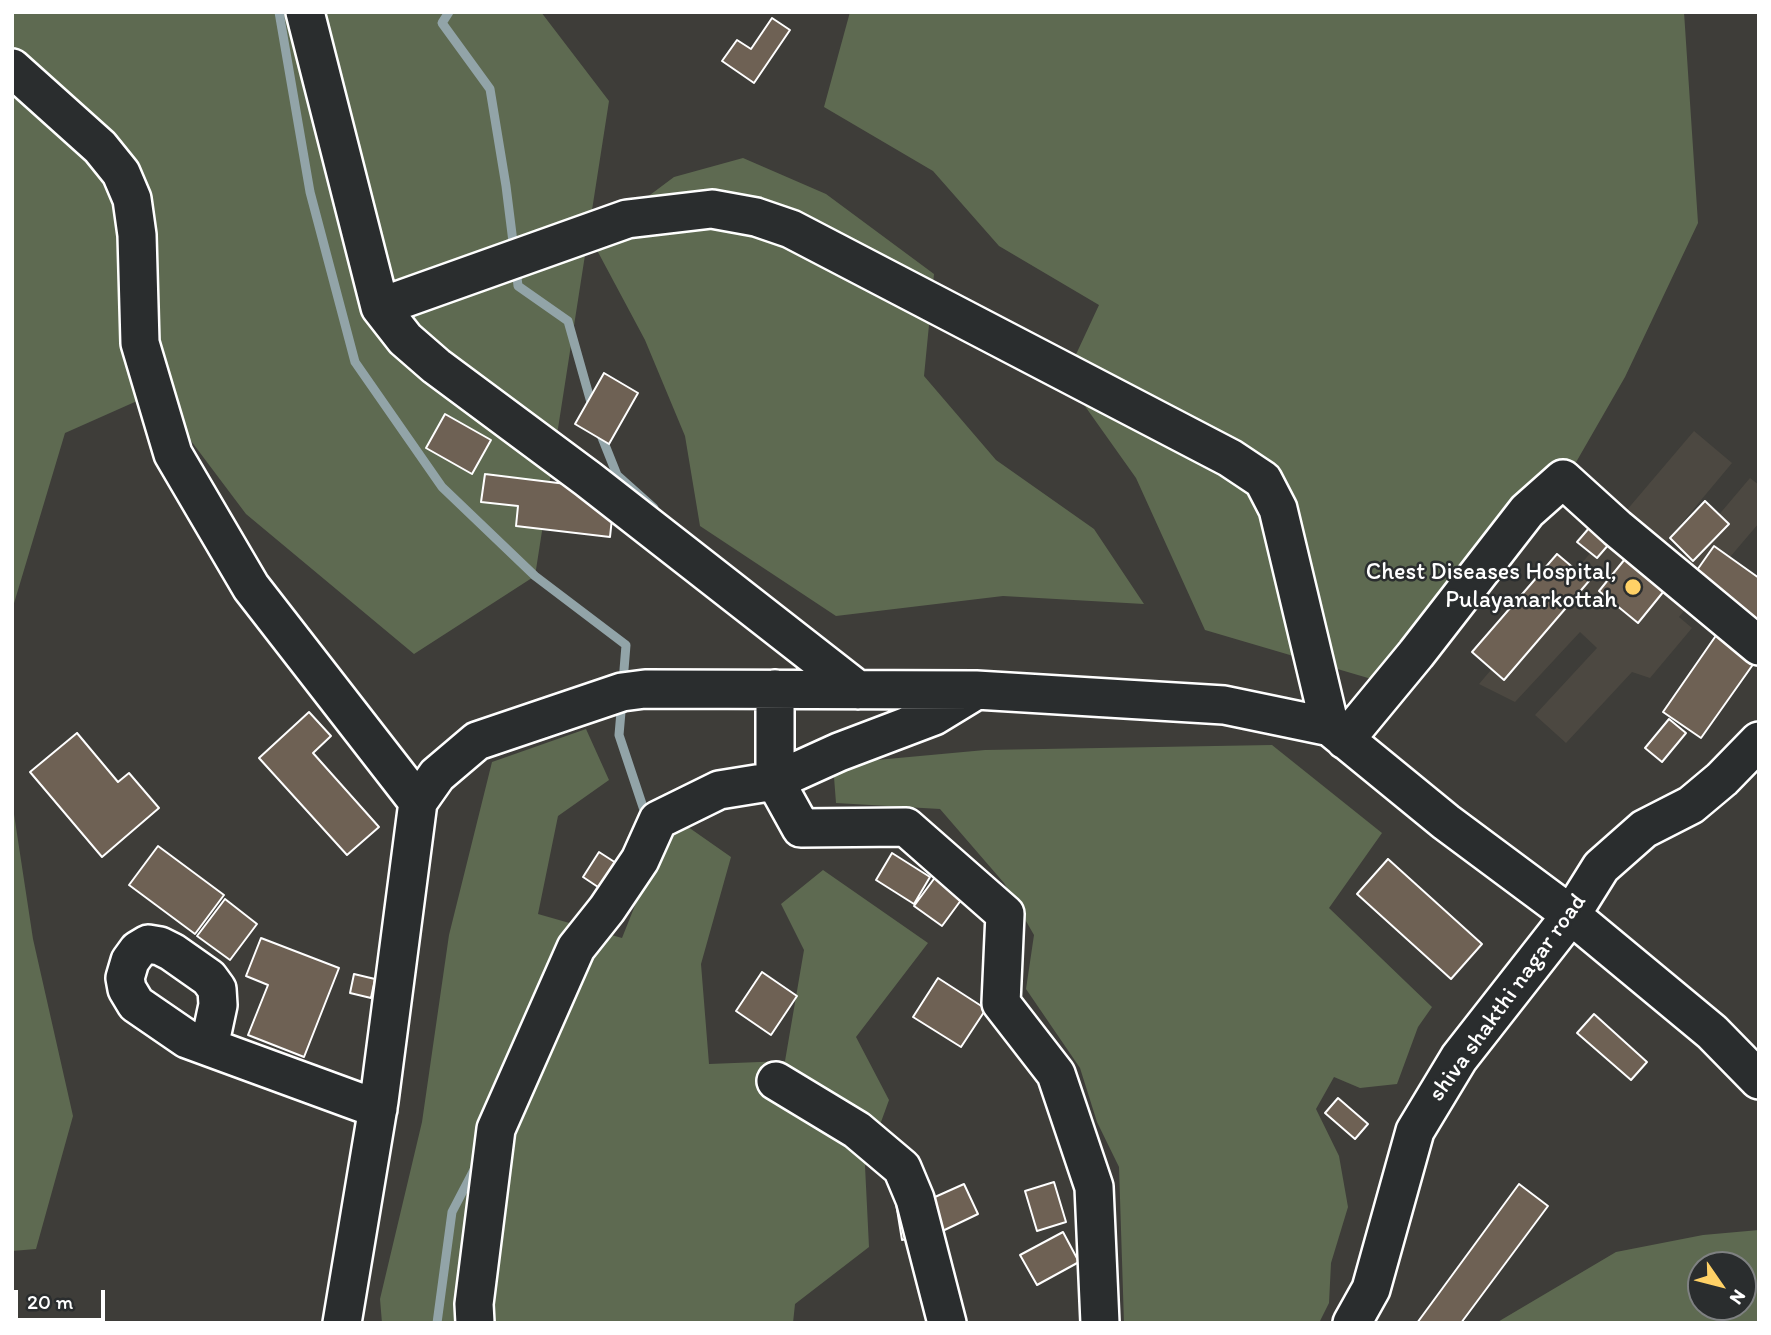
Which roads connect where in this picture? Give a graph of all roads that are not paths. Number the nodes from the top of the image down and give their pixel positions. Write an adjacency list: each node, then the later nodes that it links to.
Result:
1 (305, 12): 3 (street)
2 (12, 68): 11 (street)
3 (380, 307): 6 (street); 8 (street)
4 (1759, 646): 8 (street)
5 (775, 689): 6 (street); 10 (street); 11 (street)
6 (858, 690): 7 (street)
7 (976, 690): 8 (street); 10 (street)
8 (1338, 734): 12 (street)
9 (1759, 741): 12 (street, shiva shakthi nagar road)
10 (775, 780): 18 (street); 20 (street)
11 (418, 802): 16 (street)
12 (1572, 915): 14 (street); 21 (street, shiva shakthi nagar road)
13 (209, 1047): 16 (street)
14 (1759, 1080)
15 (776, 1081): 19 (street)
16 (378, 1109): 17 (street)
17 (342, 1323)
18 (475, 1323)
19 (947, 1323)
20 (1100, 1323)
21 (1352, 1323)

